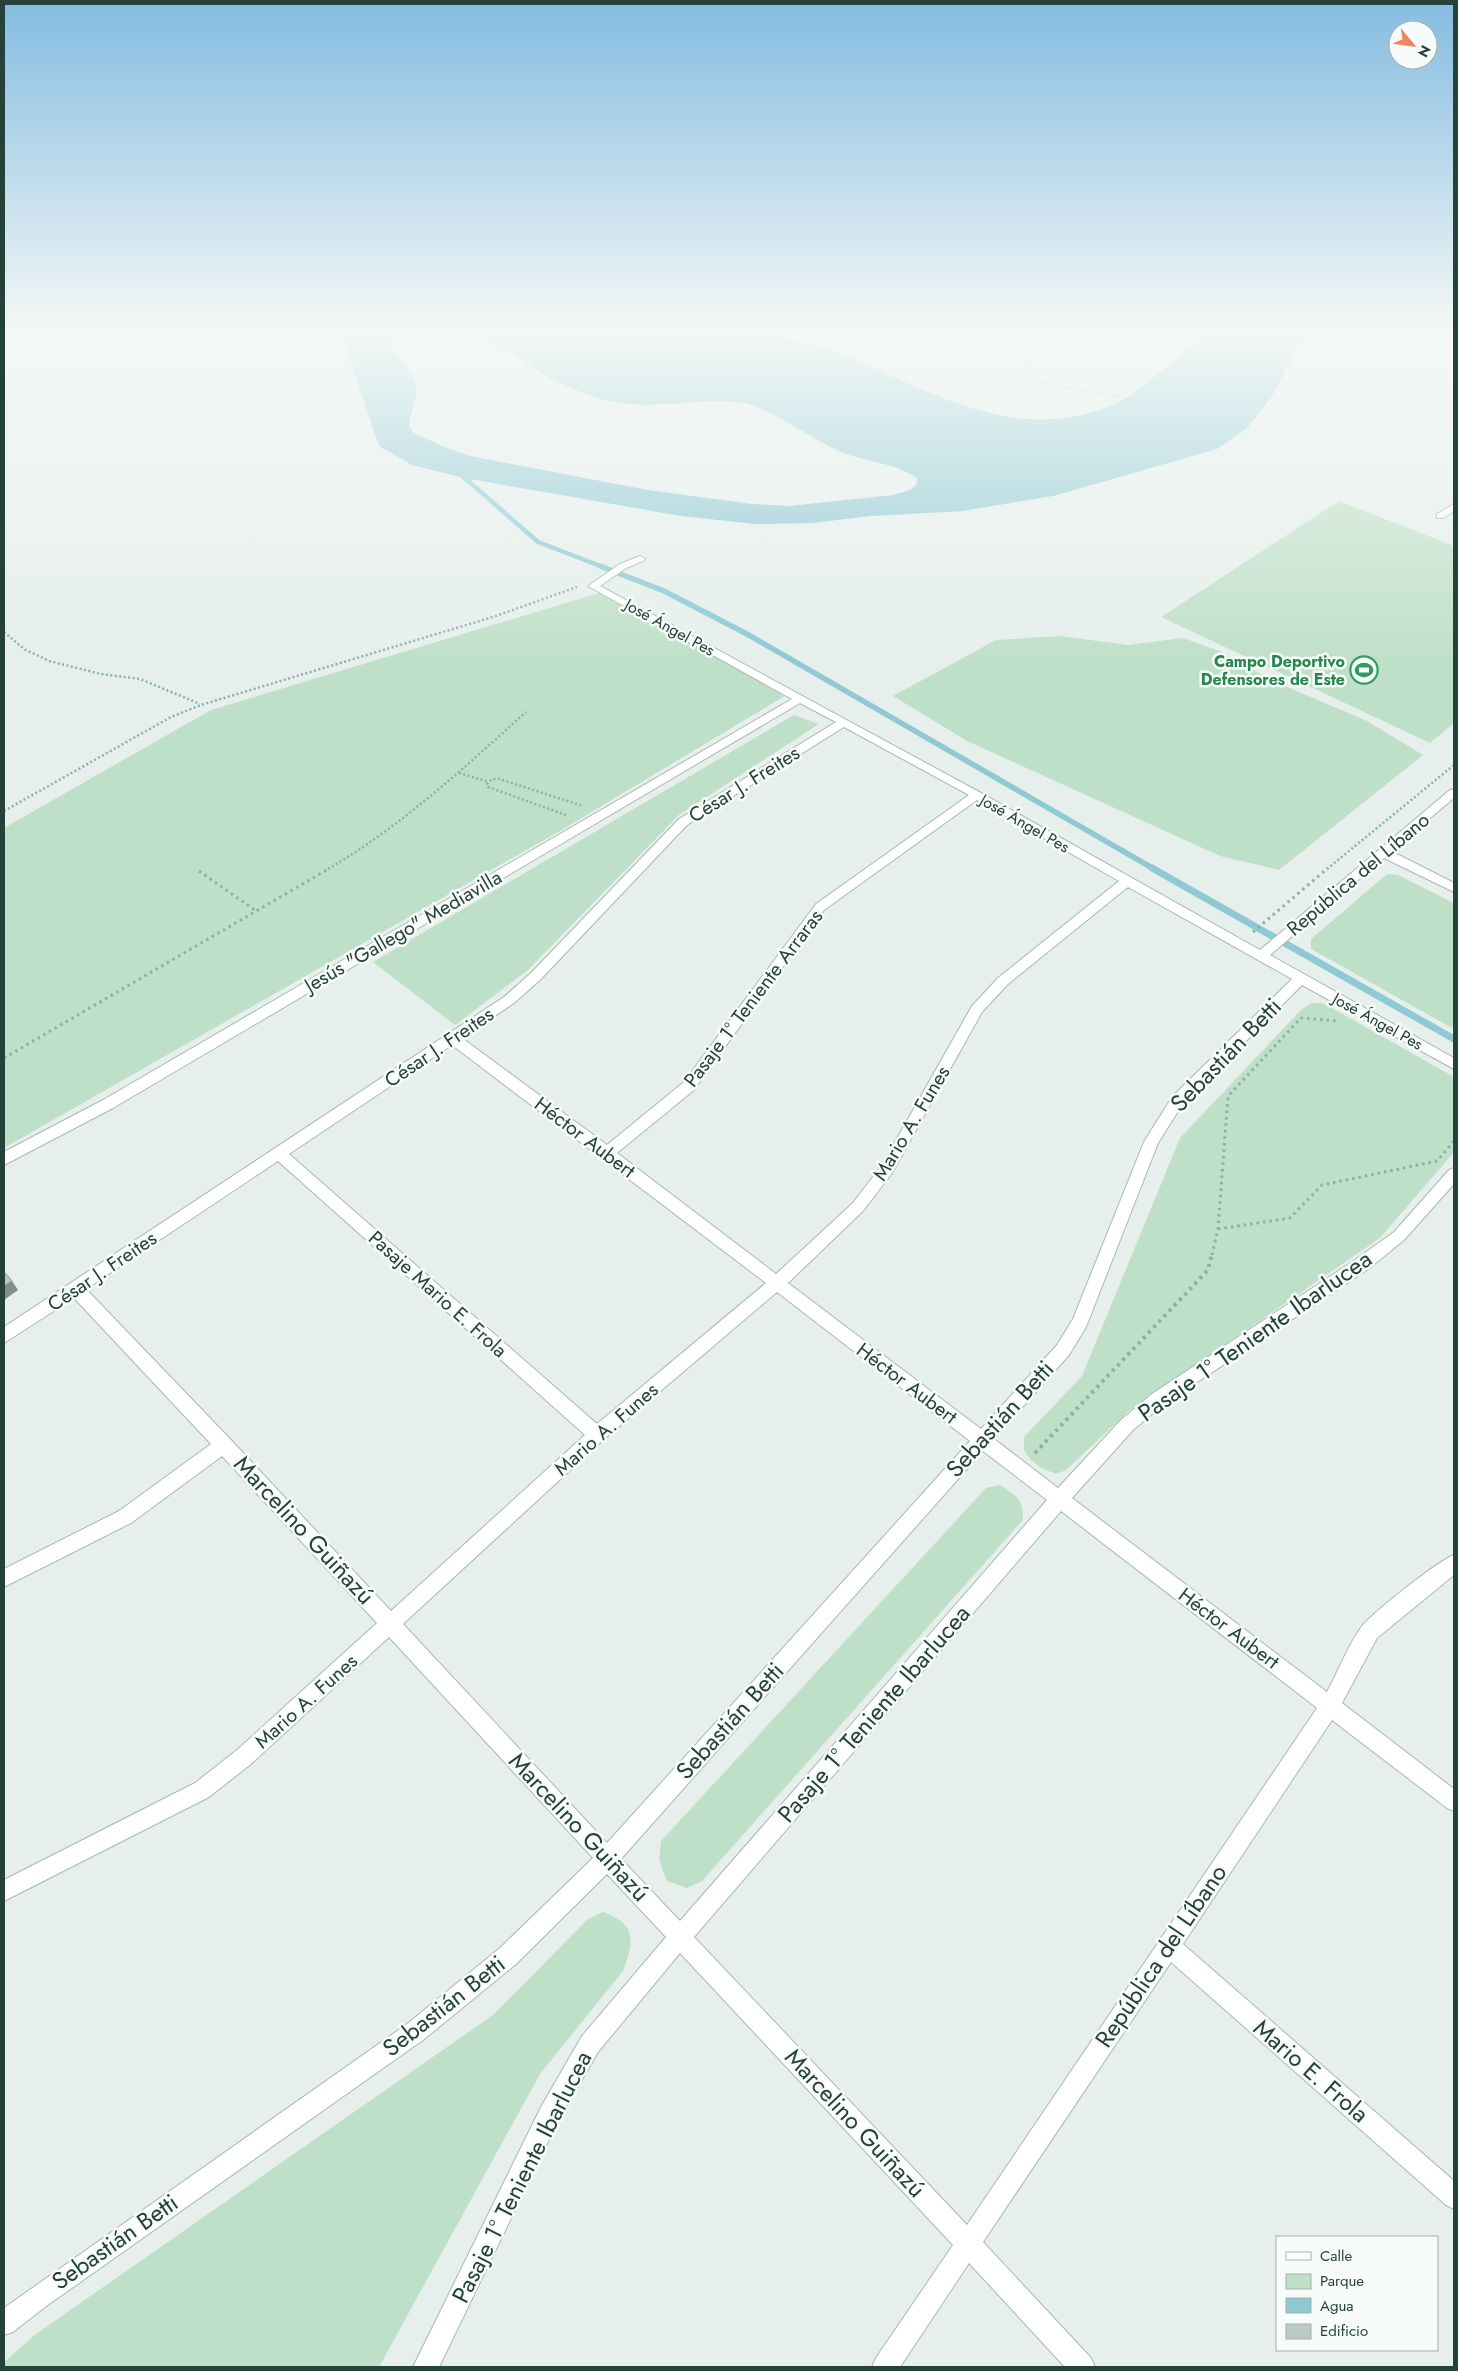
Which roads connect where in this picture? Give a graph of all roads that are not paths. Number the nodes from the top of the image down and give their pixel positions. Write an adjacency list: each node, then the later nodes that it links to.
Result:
1 (1454, 507): 2 (street)
2 (1454, 521)
3 (640, 559): 4 (street, José Ángel Pes)
4 (800, 699): 5 (street, José Ángel Pes); 17 (street, Jesús "Gallego" Mediavilla)
5 (844, 722): 7 (street, José Ángel Pes); 13 (street, César J. Freites)
6 (1454, 792): 8 (street, República del Líbano)
7 (977, 795): 9 (street, José Ángel Pes); 16 (street, Pasaje 1º Teniente Arraras)
8 (1383, 852): 10 (street); 11 (street, República del Líbano)
9 (1127, 882): 11 (street, José Ángel Pes); 19 (street, Mario A. Funes)
10 (1454, 888)
11 (1261, 956): 12 (street, José Ángel Pes)
12 (1301, 978): 14 (street, José Ángel Pes); 23 (street, Sebastián Betti)
13 (453, 1039): 15 (street, César J. Freites); 16 (street, Héctor Aubert)
14 (1454, 1064)
15 (278, 1152): 20 (street, César J. Freites); 22 (street, Pasaje Mario E. Frola)
16 (607, 1153): 19 (street, Héctor Aubert)
17 (4, 1159)
18 (1454, 1174): 25 (street, Pasaje 1º Teniente Ibarlucea)
19 (777, 1283): 22 (street, Mario A. Funes); 23 (street, Héctor Aubert)
20 (75, 1288): 21 (street, César J. Freites); 24 (street, Marcelino Guiñazú)
21 (4, 1336)
22 (597, 1435): 28 (street, Mario A. Funes)
23 (981, 1440): 25 (street, Héctor Aubert); 31 (street, Sebastián Betti)
24 (224, 1444): 27 (street); 28 (street, Marcelino Guiñazú)
25 (1059, 1500): 29 (street, Héctor Aubert); 33 (street, Pasaje 1º Teniente Ibarlucea)
26 (1454, 1564): 29 (street, República del Líbano)
27 (4, 1578)
28 (392, 1623): 31 (street, Marcelino Guiñazú); 32 (street, Mario A. Funes)
29 (1331, 1705): 30 (street, Héctor Aubert); 34 (street, República del Líbano)
30 (1454, 1801)
31 (608, 1858): 33 (street, Marcelino Guiñazú); 37 (street, Sebastián Betti)
32 (4, 1891)
33 (680, 1937): 36 (street, Marcelino Guiñazú); 38 (street, Pasaje 1º Teniente Ibarlucea)
34 (1168, 1945): 35 (street, Mario E. Frola); 36 (street, República del Líbano)
35 (1454, 2197)
36 (968, 2242): 39 (street, República del Líbano); 40 (street, Marcelino Guiñazú)
37 (4, 2324)
38 (426, 2367)
39 (885, 2367)
40 (1082, 2367)

